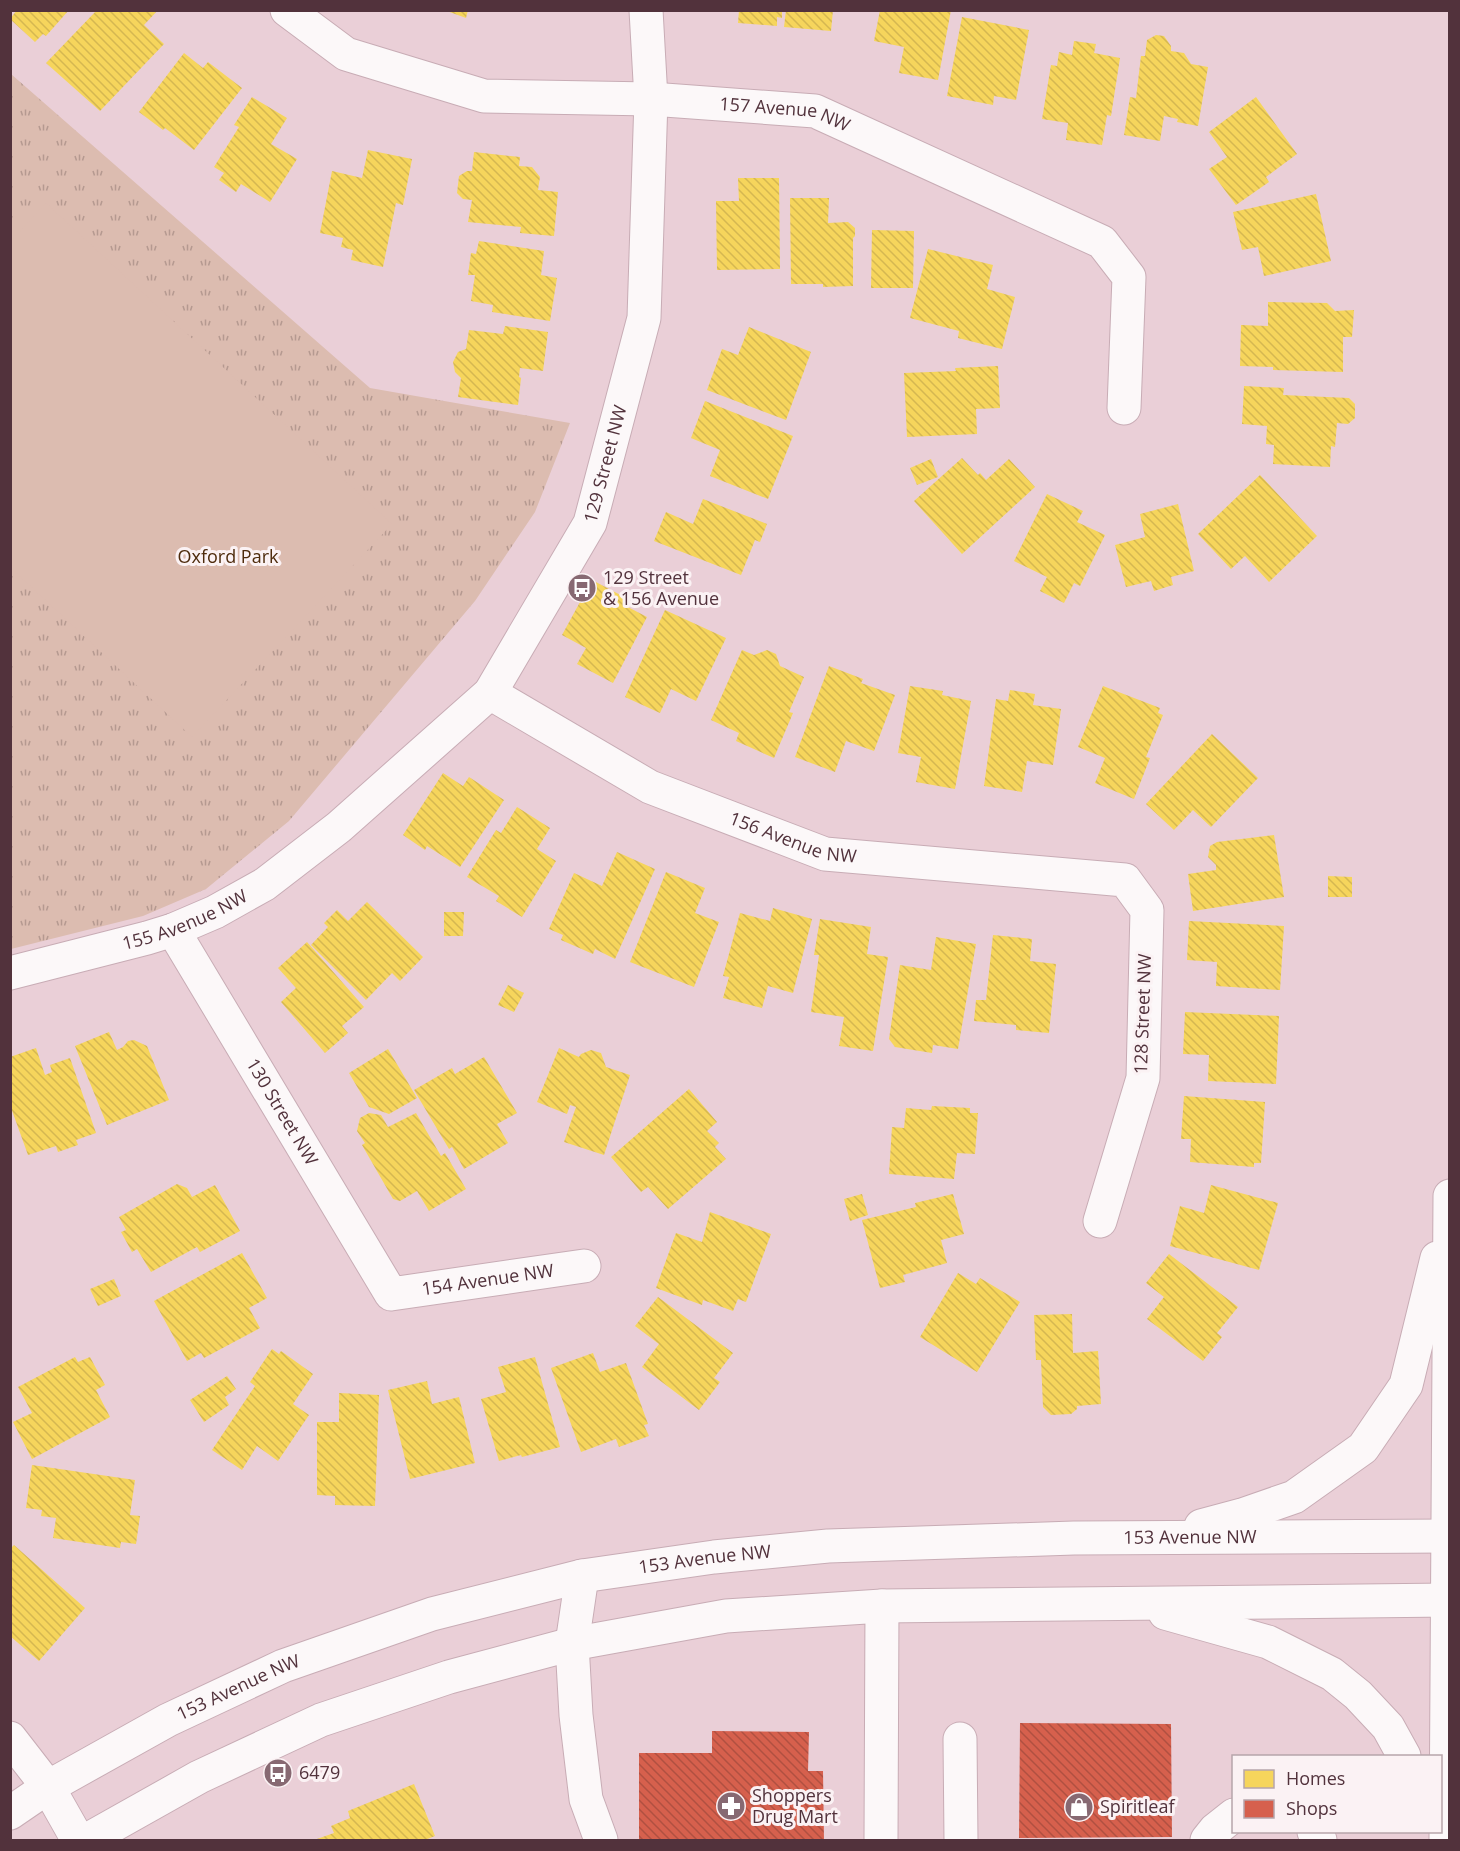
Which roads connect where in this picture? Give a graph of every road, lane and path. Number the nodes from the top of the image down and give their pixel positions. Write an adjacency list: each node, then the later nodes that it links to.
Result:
1 (287, 10): 3 (main road, 157 Avenue NW)
2 (646, 10): 3 (main road, 129 Street NW)
3 (651, 99): 4 (main road, 157 Avenue NW); 5 (main road, 129 Street NW)
4 (1124, 408)
5 (490, 693): 6 (main road, 129 Street NW); 7 (main road, 156 Avenue NW)
6 (339, 826): 8 (main road, 155 Avenue NW)
7 (1125, 880): 12 (main road, 128 Street NW)
8 (173, 930): 9 (main road, 155 Avenue NW); 14 (main road, 130 Street NW)
9 (10, 973)
10 (1449, 1196): 11 (main road)
11 (1449, 1204): 15 (main road); 16 (main road)
12 (1100, 1221)
13 (584, 1266): 14 (main road, 154 Avenue NW)
14 (391, 1294)
15 (1449, 1536): 16 (main road, 153 Avenue NW); 18 (main road)
16 (1149, 1538): 17 (main road, 153 Avenue NW)
17 (582, 1576): 21 (main road); 25 (main road, 153 Avenue NW)
18 (1448, 1600): 19 (main road); 34 (main road)
19 (1129, 1603): 20 (main road); 24 (main road)
20 (882, 1606): 21 (main road); 31 (main road)
21 (572, 1644): 29 (main road); 30 (main road)
22 (10, 1738): 25 (main road)
23 (960, 1739): 32 (main road)
24 (1403, 1755)
25 (48, 1787): 26 (main road, 153 Avenue NW); 28 (main road)
26 (10, 1813)
27 (1232, 1816): 33 (main road)
28 (78, 1840)
29 (87, 1840)
30 (601, 1840)
31 (881, 1840)
32 (961, 1840)
33 (1207, 1840)
34 (1446, 1840)

